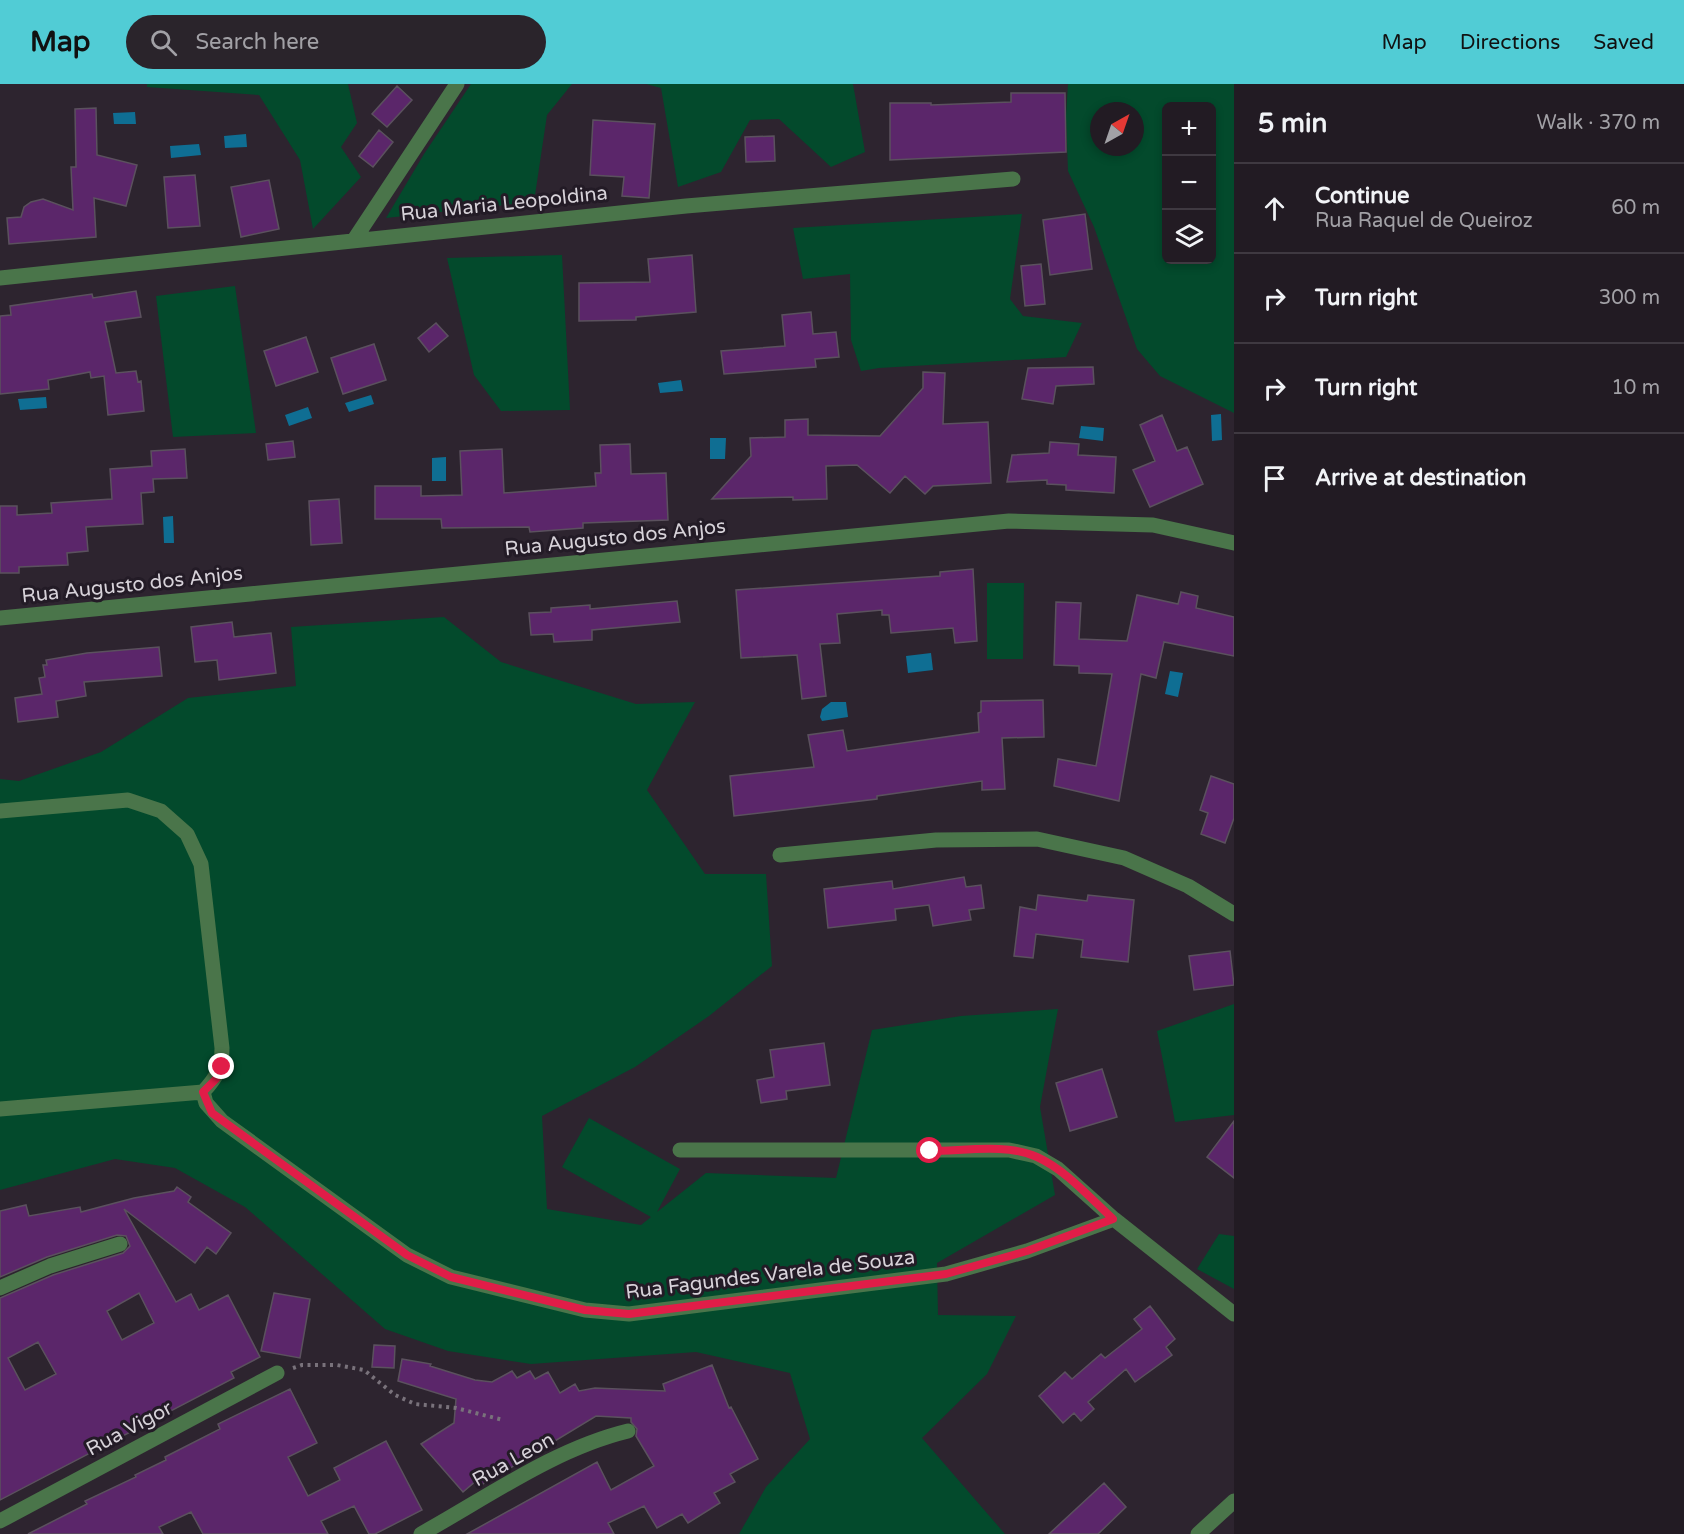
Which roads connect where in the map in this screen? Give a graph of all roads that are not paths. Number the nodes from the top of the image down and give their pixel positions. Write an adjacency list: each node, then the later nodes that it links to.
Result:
1 (457, 84): 3 (street)
2 (1013, 179): 3 (street, Rua Maria Leopoldina)
3 (354, 240): 4 (street, Rua Maria Leopoldina)
4 (0, 278)
5 (1234, 543): 6 (street, Rua Augusto dos Anjos)
6 (0, 618)
7 (0, 811): 10 (street)
8 (780, 855): 9 (street)
9 (1234, 914)
10 (203, 1092): 11 (street); 13 (street, Rua Fagundes Varela de Souza)
11 (0, 1109)
12 (680, 1150): 13 (street)
13 (1113, 1219): 16 (street)
14 (120, 1244): 15 (street)
15 (0, 1288)
16 (1234, 1314)
17 (277, 1373): 20 (street, Rua Vigor)
18 (628, 1431): 21 (street, Rua Leon)
19 (1234, 1500): 22 (street)
20 (0, 1521)
21 (422, 1534)
22 (1198, 1534)

